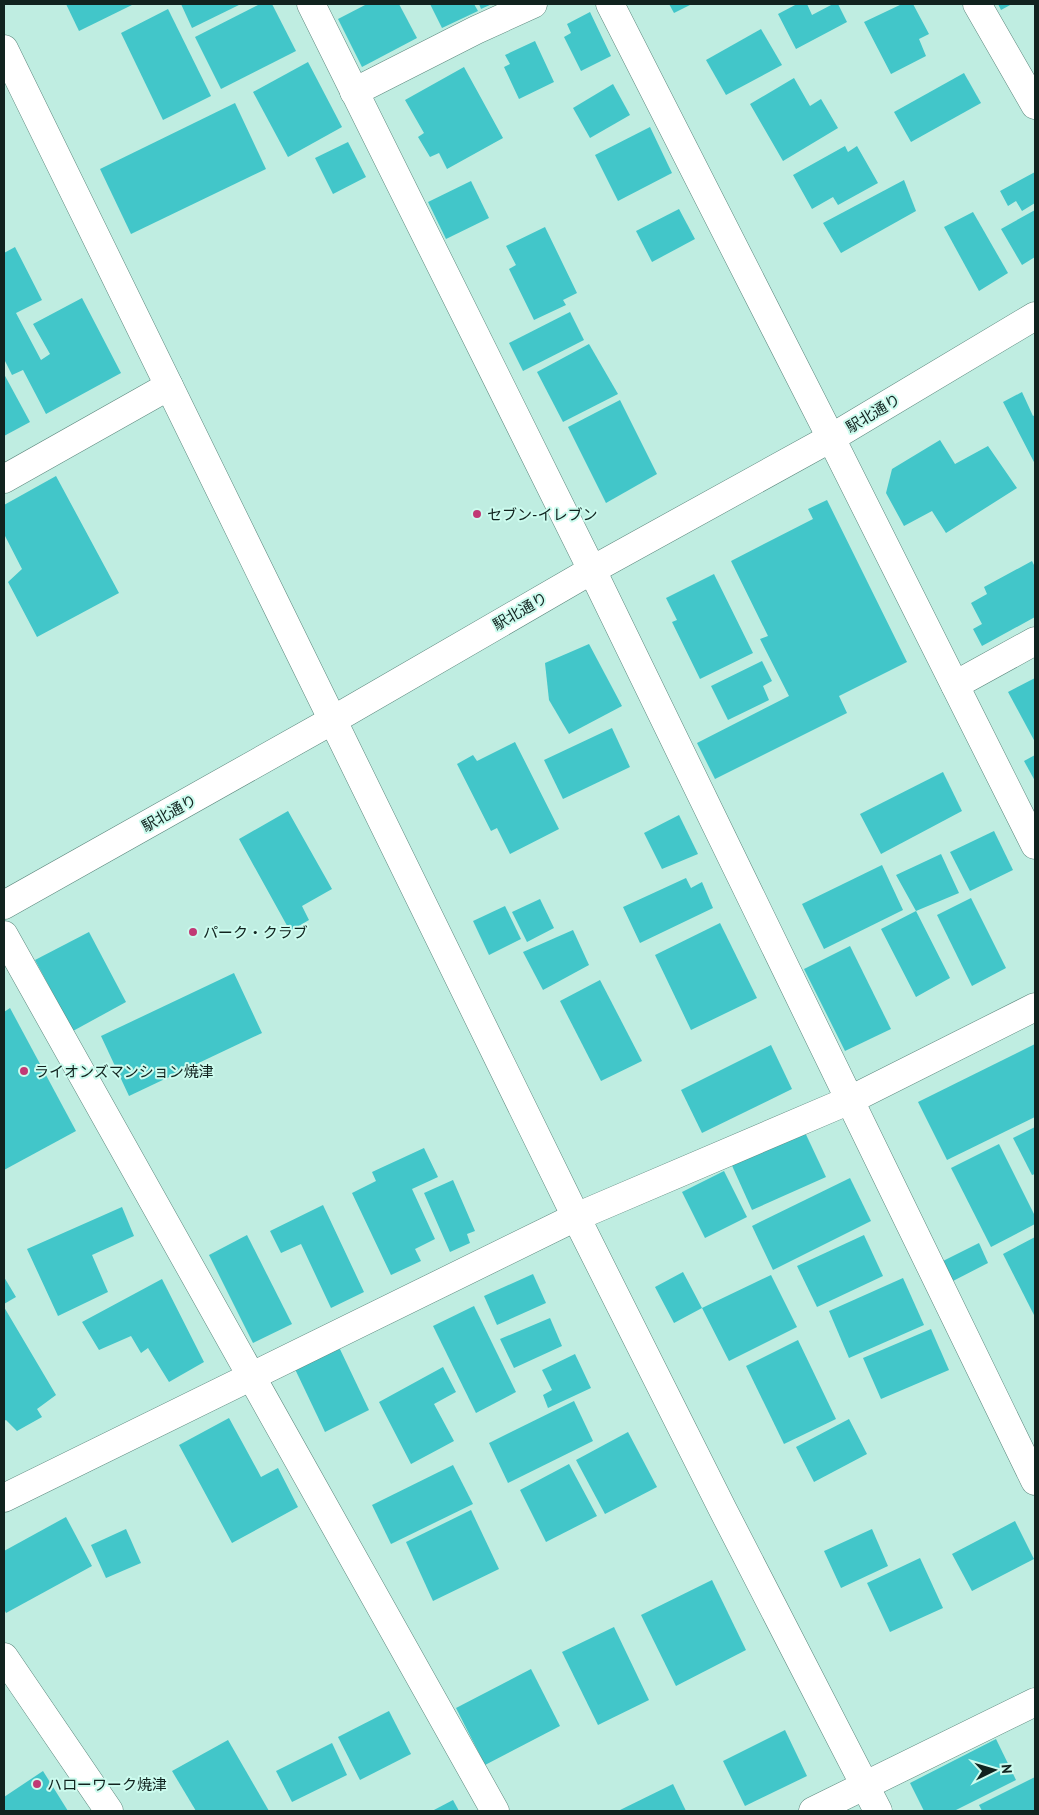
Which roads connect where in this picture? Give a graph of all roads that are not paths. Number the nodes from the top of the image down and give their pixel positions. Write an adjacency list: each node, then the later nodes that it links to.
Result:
1 (311, 4): 6 (street)
2 (533, 4): 6 (street)
3 (610, 4): 10 (street)
4 (977, 4): 7 (street)
5 (4, 50): 9 (street)
6 (354, 92): 12 (street)
7 (1035, 105)
8 (1035, 316): 10 (street, 駅北通り)
9 (169, 386): 11 (street); 15 (street)
10 (832, 438): 12 (street, 駅北通り); 14 (street)
11 (4, 479)
12 (592, 570): 15 (street, 駅北通り); 20 (street)
13 (1035, 641): 14 (street)
14 (955, 685): 16 (street)
15 (333, 720): 17 (street, 駅北通り); 21 (street)
16 (1035, 845)
17 (4, 905)
18 (4, 935): 22 (street)
19 (1035, 1008): 20 (street)
20 (850, 1100): 21 (street); 23 (street)
21 (576, 1217): 22 (street); 27 (street)
22 (251, 1376): 24 (street); 29 (street)
23 (1035, 1481)
24 (4, 1498)
25 (4, 1657): 28 (street)
26 (1035, 1702): 27 (street)
27 (865, 1786): 30 (street); 31 (street)
28 (109, 1811)
29 (494, 1811)
30 (813, 1811)
31 (878, 1811)

